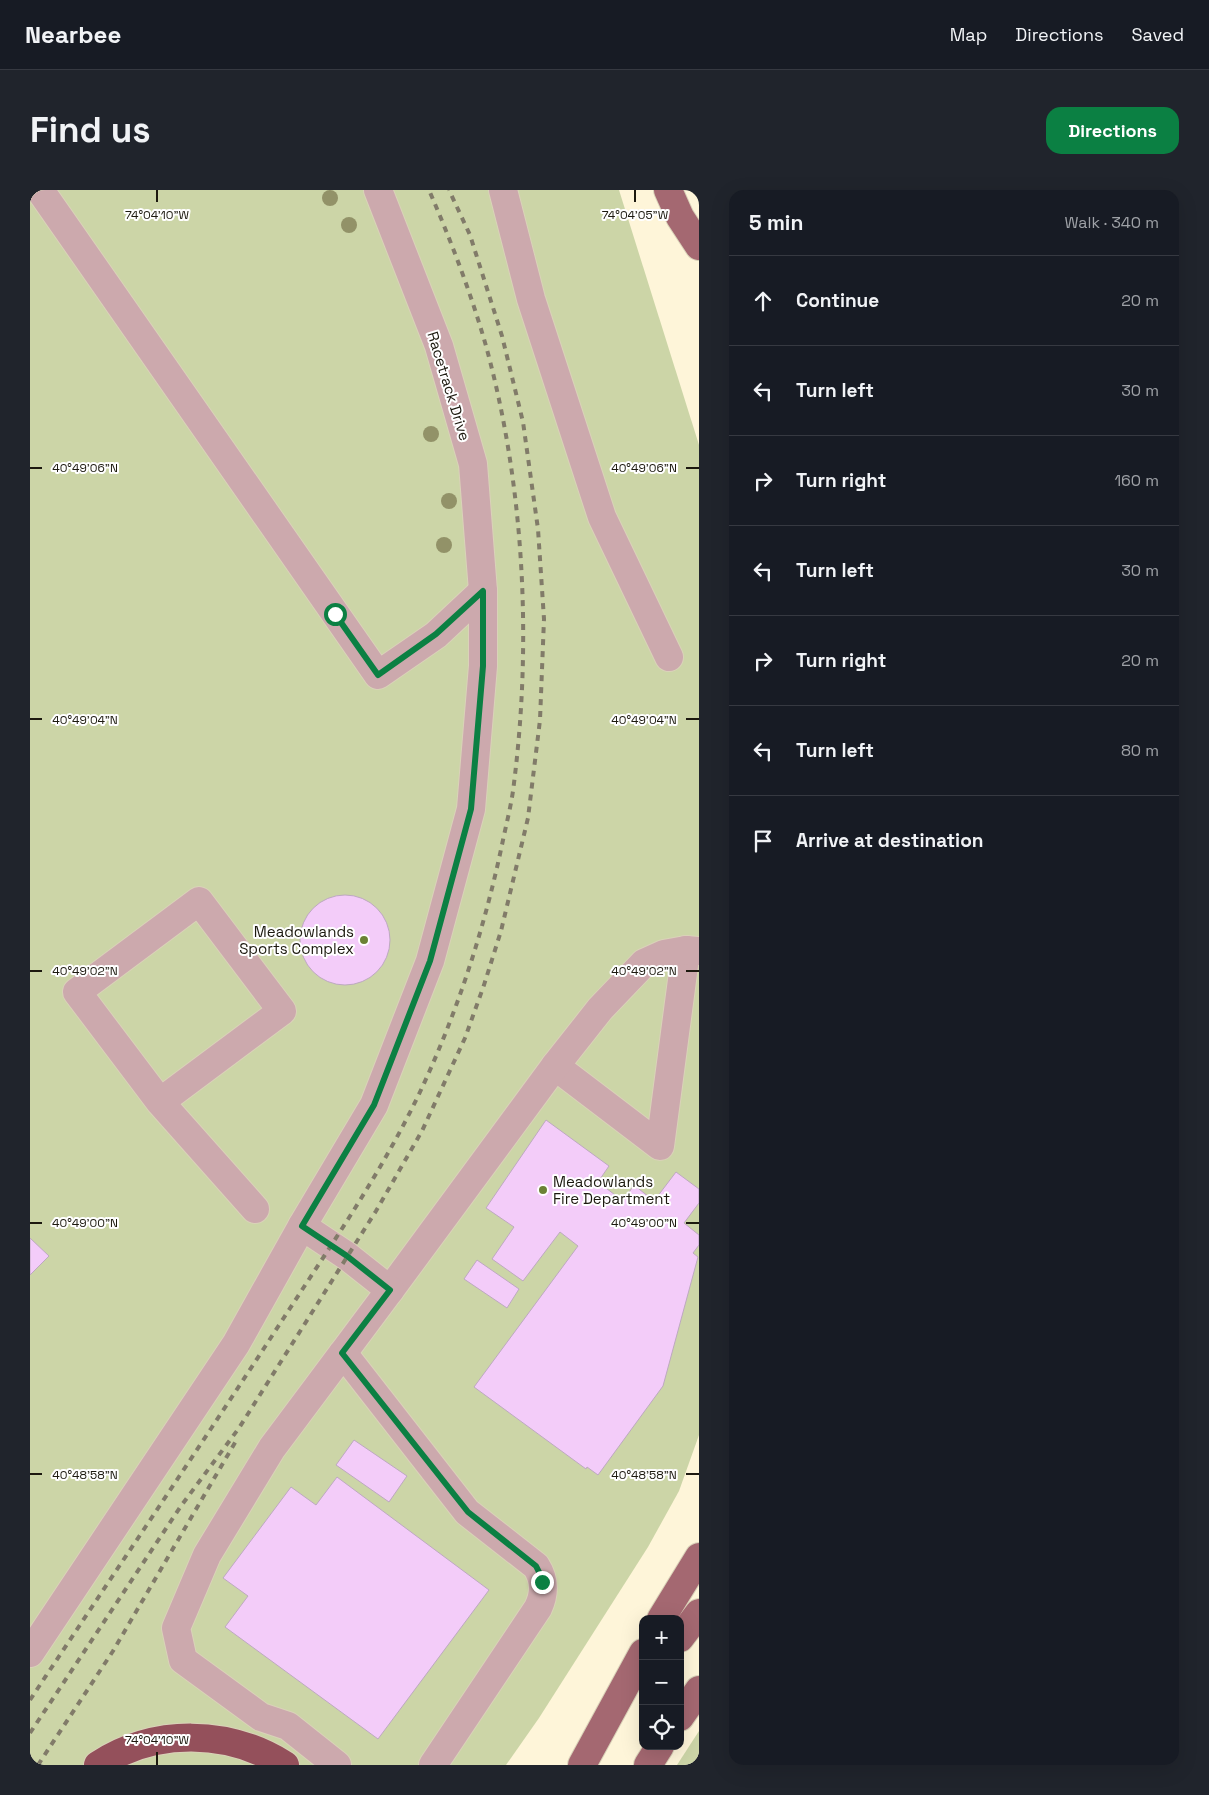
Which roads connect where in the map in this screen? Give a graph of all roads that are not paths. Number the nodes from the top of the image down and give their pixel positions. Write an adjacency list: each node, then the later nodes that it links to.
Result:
1 (40, 190): 8 (street)
2 (378, 190): 8 (street, Racetrack Drive)
3 (502, 190): 9 (street)
4 (668, 190): 5 (main road)
5 (680, 217): 6 (main road); 7 (main road)
6 (699, 246)
7 (699, 263)
8 (483, 591): 14 (street, Racetrack Drive)
9 (669, 657)
10 (692, 950): 11 (street); 11 (street)
11 (555, 1066): 15 (street)
12 (160, 1102): 12 (street); 13 (street)
13 (255, 1209)
14 (302, 1226): 15 (street); 21 (street, Racetrack Drive)
15 (390, 1290): 16 (street)
16 (342, 1353): 29 (street); 30 (street)
17 (699, 1558): 19 (main road)
18 (699, 1613): 20 (main road)
19 (663, 1615)
20 (684, 1633)
21 (30, 1653)
22 (639, 1660): 31 (main road)
23 (699, 1690): 25 (main road)
24 (639, 1692): 31 (main road)
25 (684, 1711)
26 (657, 1750): 32 (main road)
27 (98, 1765): 28 (highway)
28 (285, 1765)
29 (338, 1765)
30 (433, 1765)
31 (583, 1765)
32 (648, 1765)

